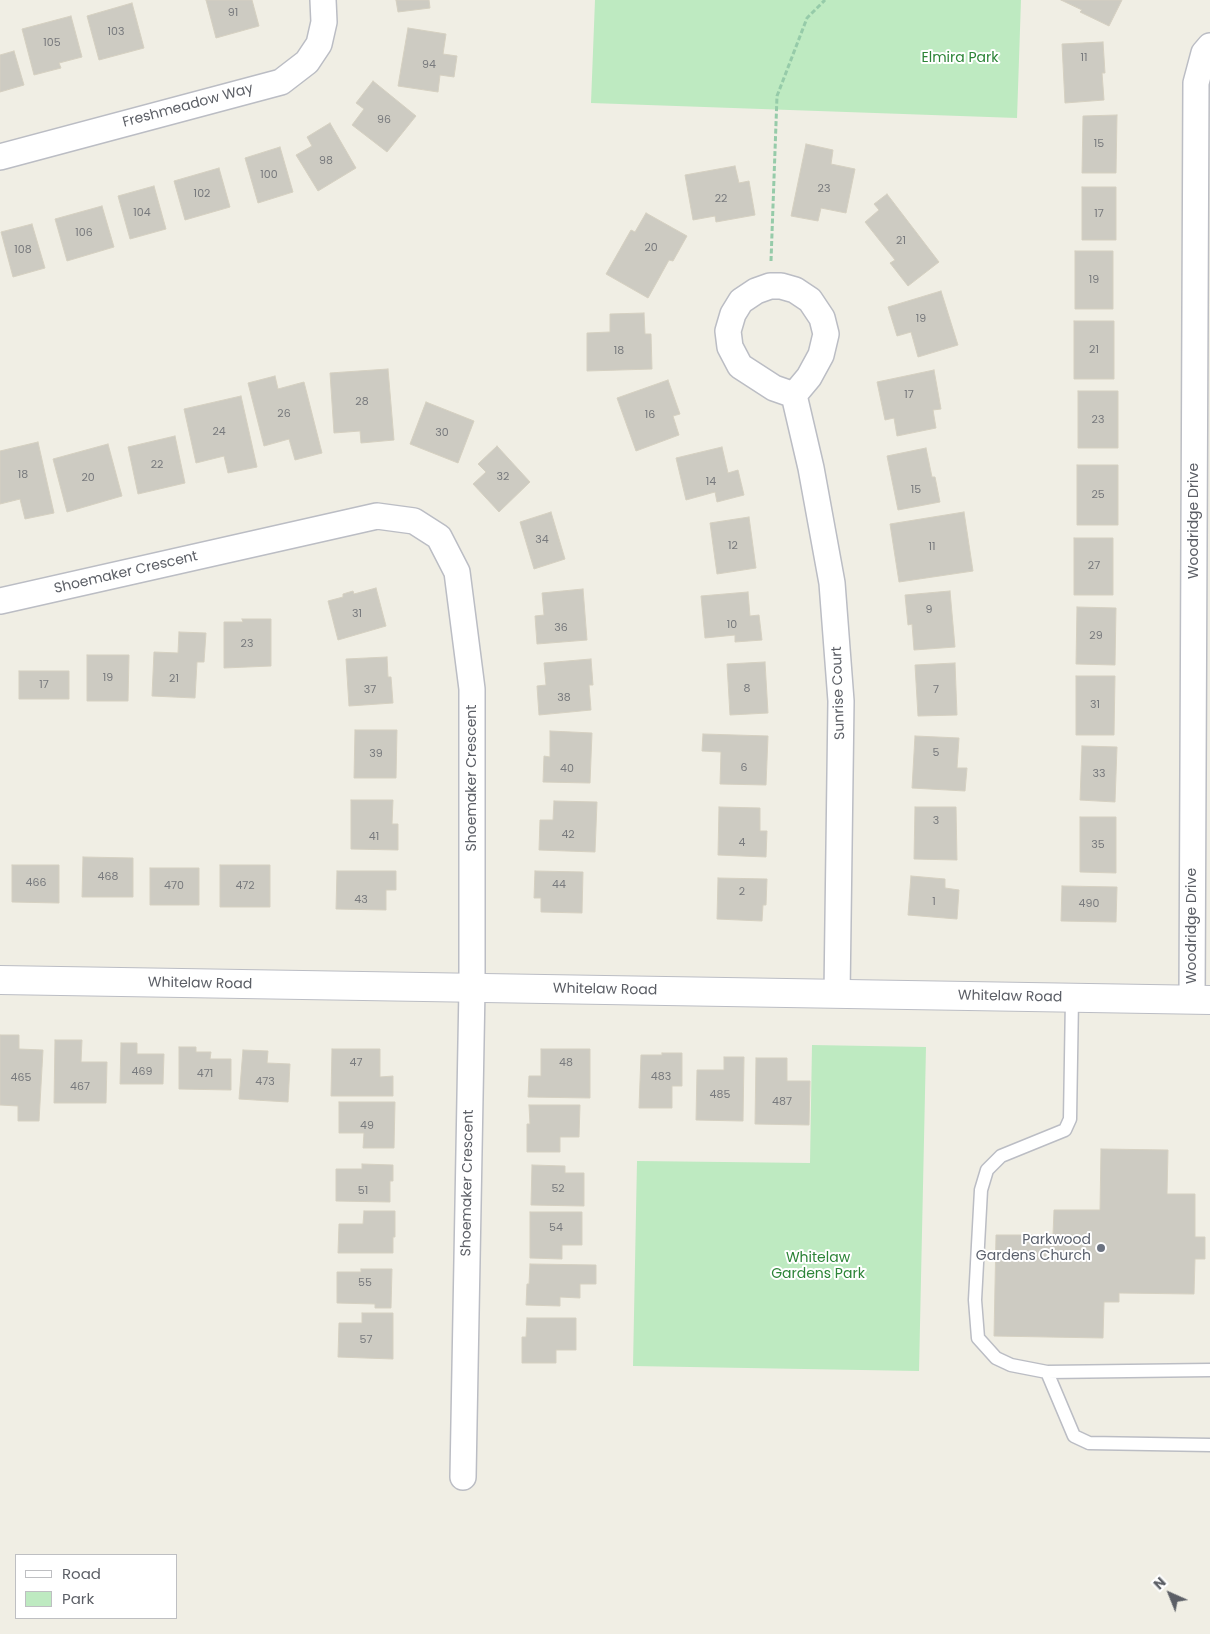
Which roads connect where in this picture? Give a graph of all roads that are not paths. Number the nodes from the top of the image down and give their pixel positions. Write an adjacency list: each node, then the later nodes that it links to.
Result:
1 (323, 0): 3 (street, Freshmeadow Way)
2 (1210, 46): 10 (street, Woodridge Drive)
3 (0, 157)
4 (794, 395): 4 (street); 8 (street, Sunrise Court)
5 (0, 601): 7 (street, Shoemaker Crescent)
6 (0, 980): 7 (street, Whitelaw Road)
7 (472, 988): 8 (street, Whitelaw Road); 14 (street, Shoemaker Crescent)
8 (837, 994): 9 (street, Whitelaw Road)
9 (1072, 998): 10 (street, Whitelaw Road); 12 (lane)
10 (1201, 1000)
11 (1210, 1370): 12 (lane)
12 (1047, 1372): 13 (lane)
13 (1210, 1444)
14 (463, 1477)

